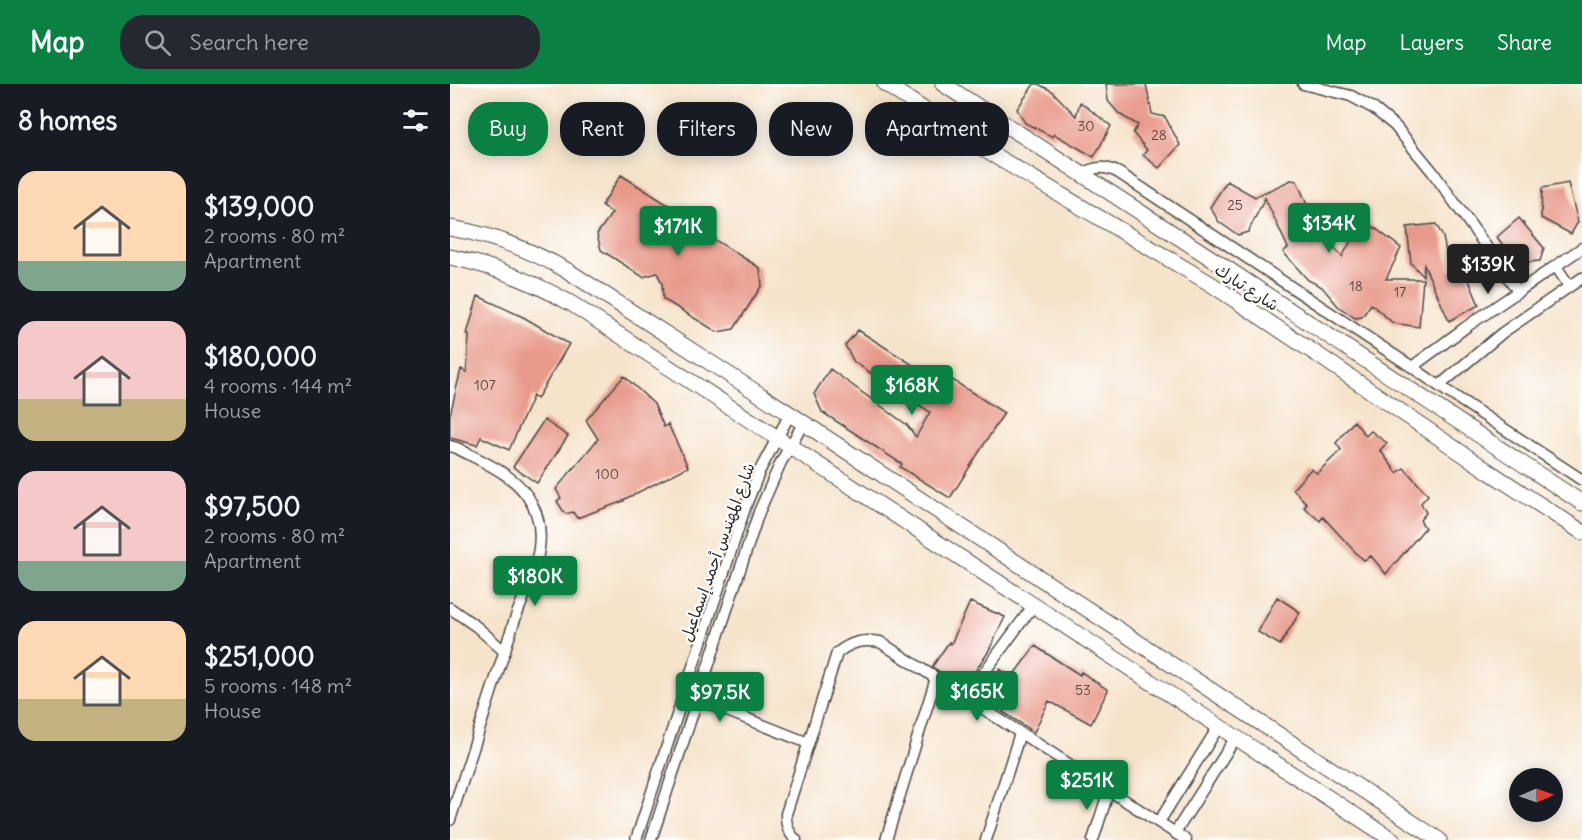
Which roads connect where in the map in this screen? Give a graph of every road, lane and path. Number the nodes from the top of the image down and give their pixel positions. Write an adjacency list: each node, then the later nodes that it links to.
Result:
1 (885, 84): 20 (street, شارع تبارك)
2 (943, 84): 4 (street, شارع تبارك)
3 (1303, 84): 11 (street)
4 (1082, 174): 12 (street); 19 (street, شارع تبارك)
5 (450, 228): 14 (street)
6 (1582, 248): 8 (street)
7 (450, 257): 16 (street)
8 (1556, 266): 10 (street); 11 (street)
9 (1582, 278): 10 (street)
10 (1569, 286): 13 (street)
11 (1518, 291): 12 (street)
12 (1412, 367): 13 (street)
13 (1439, 386): 18 (street)
14 (790, 414): 15 (street); 16 (street, شارع المهندس أحمد إسماعيل)
15 (803, 423): 16 (street, شارع المهندس أحمد إسماعيل); 23 (street)
16 (784, 442): 21 (street); 28 (street, شارع المهندس أحمد إسماعيل); 37 (street, شارع المهندس أحمد إسماعيل)
17 (450, 446): 25 (street)
18 (1581, 477)
19 (1582, 503)
20 (1582, 532)
21 (1033, 606): 24 (street); 27 (street)
22 (450, 608): 25 (street)
23 (1110, 624): 24 (street); 45 (street)
24 (1094, 646): 29 (street)
25 (505, 652): 34 (street)
26 (936, 678): 27 (street); 32 (street); 40 (street)
27 (966, 697): 30 (street)
28 (698, 699): 32 (street); 38 (street, شارع المهندس أحمد إسماعيل)
29 (1219, 726): 31 (street); 35 (street)
30 (1020, 733): 33 (street); 41 (street)
31 (1236, 737): 36 (street); 44 (street)
32 (808, 743): 39 (street)
33 (1109, 790): 35 (street); 42 (street)
34 (450, 820)
35 (1159, 822): 36 (street)
36 (1175, 833): 43 (street)
37 (636, 840)
38 (651, 840)
39 (796, 840)
40 (886, 840)
41 (986, 840)
42 (1093, 840)
43 (1186, 840)
44 (1393, 840)
45 (1439, 840)

